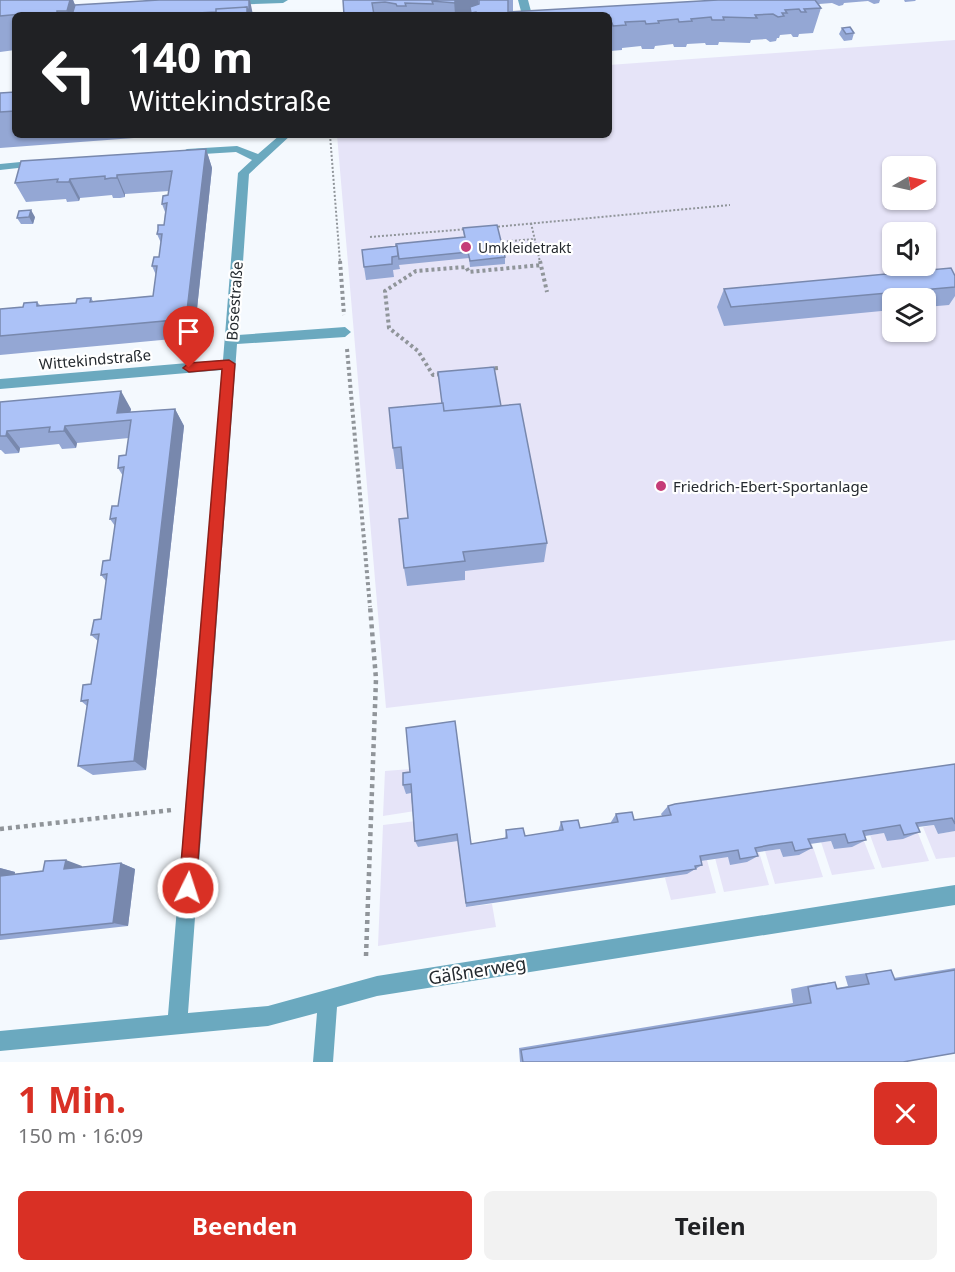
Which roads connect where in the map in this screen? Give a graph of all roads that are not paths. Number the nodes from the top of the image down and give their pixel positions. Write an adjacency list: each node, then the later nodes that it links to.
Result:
1 (234, 1): 2 (street); 3 (street)
2 (223, 3)
3 (283, 3)
4 (283, 138): 6 (street, Bosestraße)
5 (177, 153): 6 (street)
6 (260, 159): 10 (street, Bosestraße)
7 (51, 163): 8 (street)
8 (0, 166)
9 (345, 332): 10 (street)
10 (231, 340): 11 (street, Bosestraße)
11 (229, 364): 12 (street, Wittekindstraße); 15 (street, Bosestraße)
12 (0, 384)
13 (955, 895): 14 (street, Gäßnerweg)
14 (327, 998): 15 (street, Gäßnerweg); 17 (street)
15 (177, 1025): 16 (street, Gäßnerweg)
16 (0, 1041)
17 (323, 1062)

